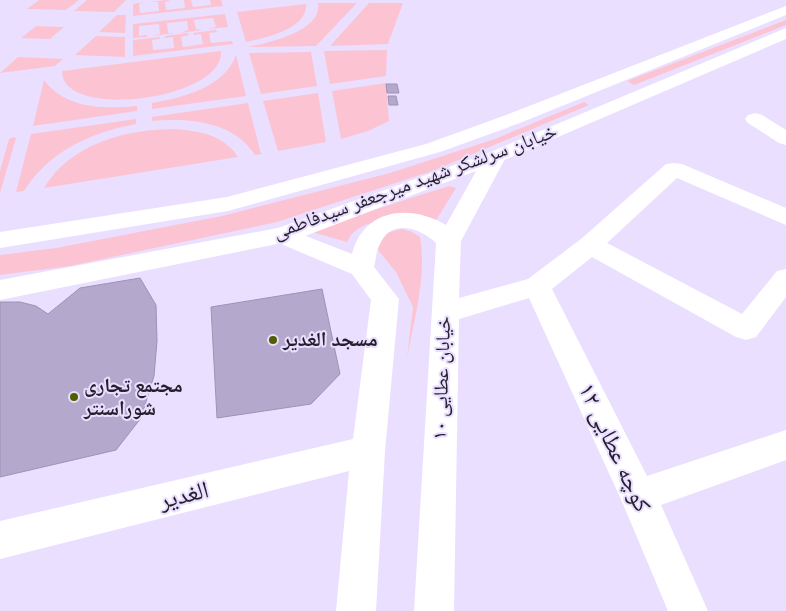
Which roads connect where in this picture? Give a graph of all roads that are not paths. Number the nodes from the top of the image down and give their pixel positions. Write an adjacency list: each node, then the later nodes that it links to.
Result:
1 (786, 10): 8 (street, خیابان سرلشکر شهید میرجعفر سیدفاطمی)
2 (786, 33): 5 (street, خیابان سرلشکر شهید میرجعفر سیدفاطمی)
3 (754, 119): 4 (street)
4 (786, 139)
5 (495, 157): 7 (street, خیابان سرلشکر شهید میرجعفر سیدفاطمی); 9 (street, خیابان عطایی ۱۰)
6 (786, 217): 10 (street)
7 (283, 235): 11 (street); 14 (street, خیابان سرلشکر شهید میرجعفر سیدفاطمی)
8 (0, 240)
9 (449, 241): 11 (street); 15 (street, خیابان عطایی ۱۰)
10 (590, 245): 12 (street); 13 (street)
11 (361, 268): 17 (street)
12 (786, 278)
13 (537, 286): 15 (street); 18 (street, کوچه عطایی ۱۲)
14 (0, 290)
15 (445, 313): 21 (street, خیابان عطایی ۱۰)
16 (786, 445): 18 (street)
17 (368, 451): 19 (street, الغدیر); 20 (street)
18 (638, 496): 22 (street, کوچه عطایی ۱۲)
19 (0, 540)
20 (356, 611)
21 (434, 611)
22 (688, 611)

